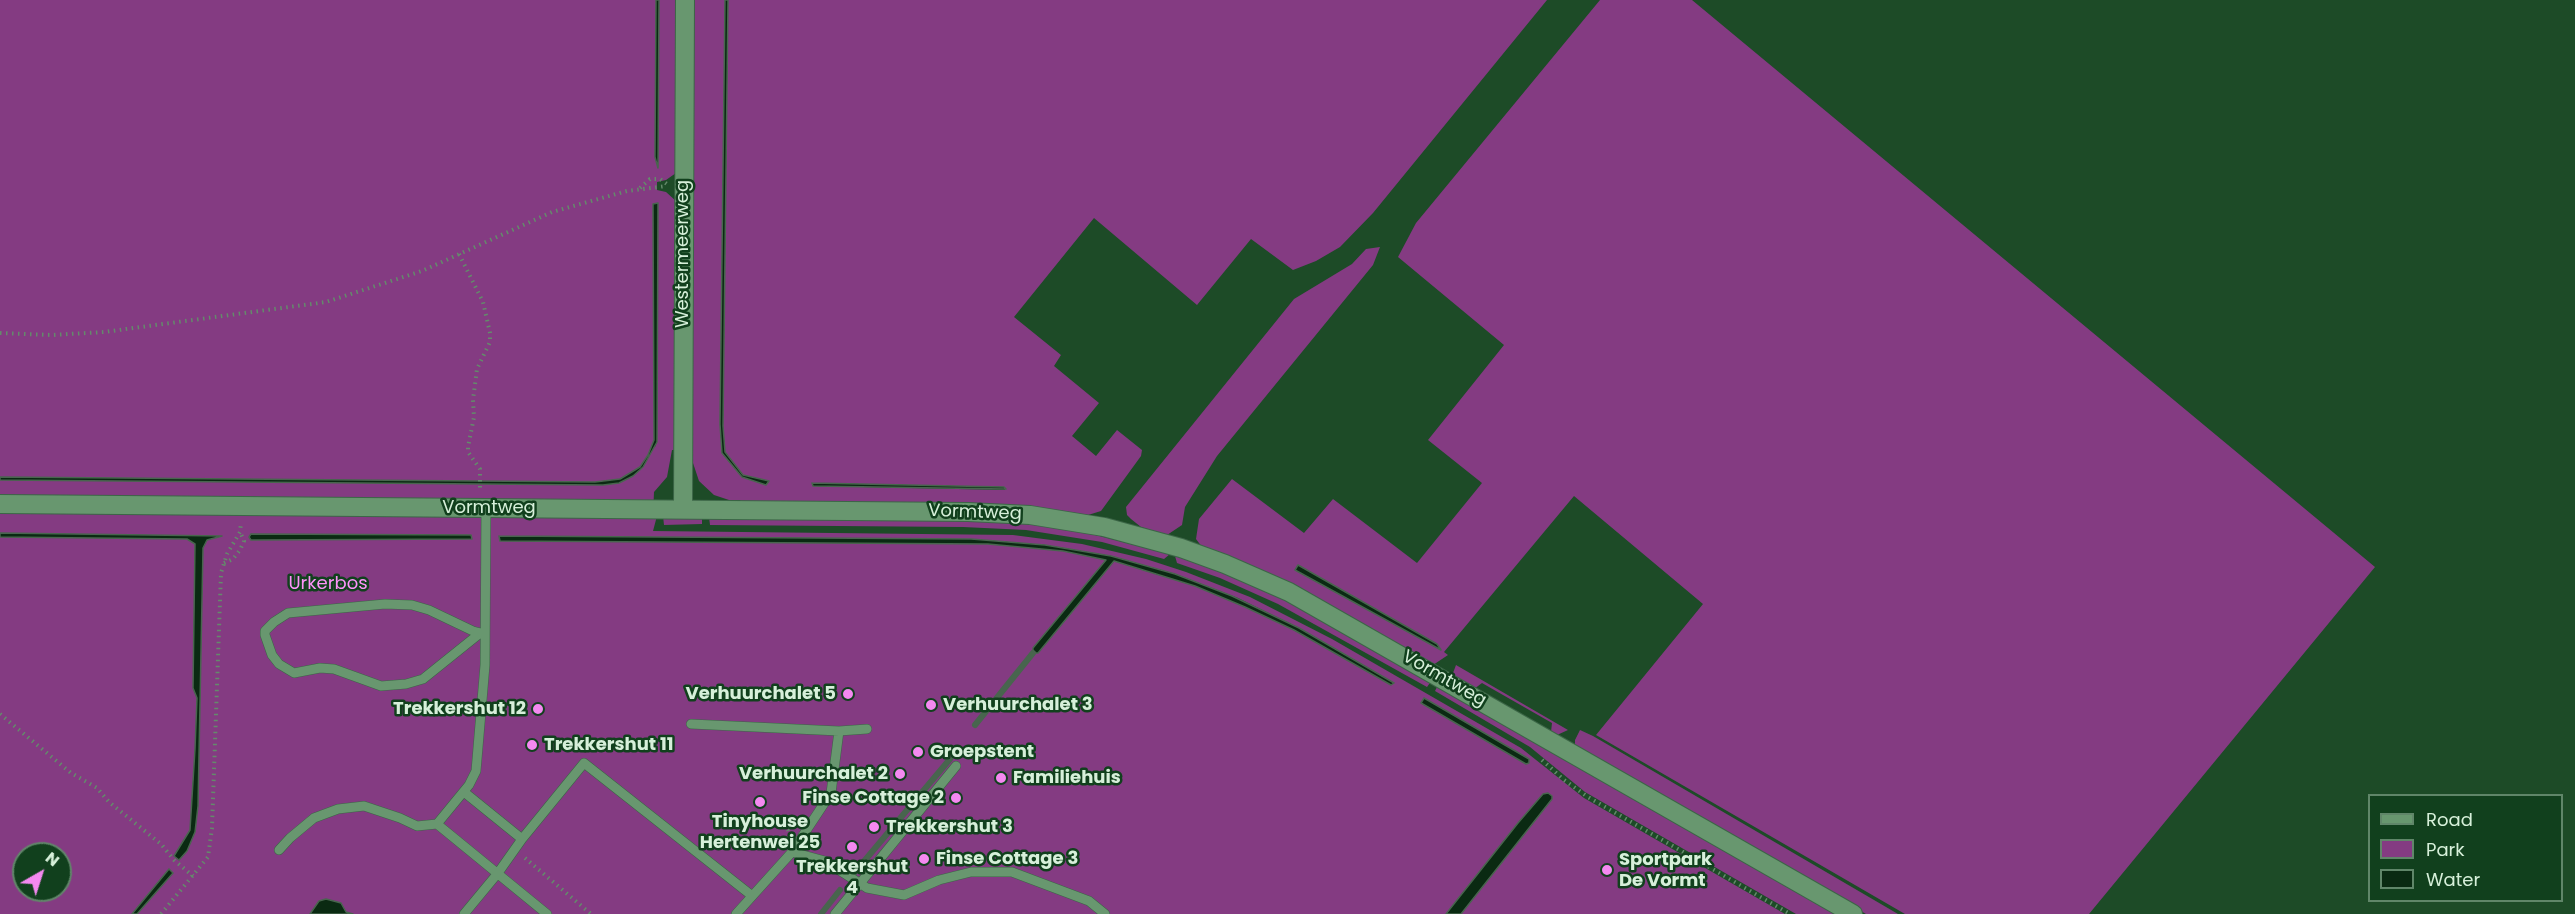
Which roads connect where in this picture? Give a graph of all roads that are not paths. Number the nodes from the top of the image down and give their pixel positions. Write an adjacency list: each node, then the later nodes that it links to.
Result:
1 (685, 0): 4 (street, Westermeerweg)
2 (0, 504): 3 (street, Vormtweg)
3 (486, 508): 4 (street, Vormtweg); 5 (lane)
4 (683, 509): 23 (street, Vormtweg)
5 (482, 634): 5 (lane); 10 (lane)
6 (691, 724): 8 (lane)
7 (867, 729): 8 (lane)
8 (839, 731): 14 (lane)
9 (956, 766): 16 (lane)
10 (464, 792): 11 (lane); 12 (lane)
11 (437, 824): 13 (lane); 15 (lane)
12 (522, 839): 15 (lane); 17 (lane)
13 (279, 850)
14 (792, 852): 16 (lane); 17 (lane)
15 (498, 873): 18 (lane); 19 (lane)
16 (860, 884): 21 (lane); 22 (lane)
17 (751, 896): 20 (lane)
18 (464, 914)
19 (547, 914)
20 (736, 914)
21 (835, 914)
22 (1105, 914)
23 (1852, 914)

